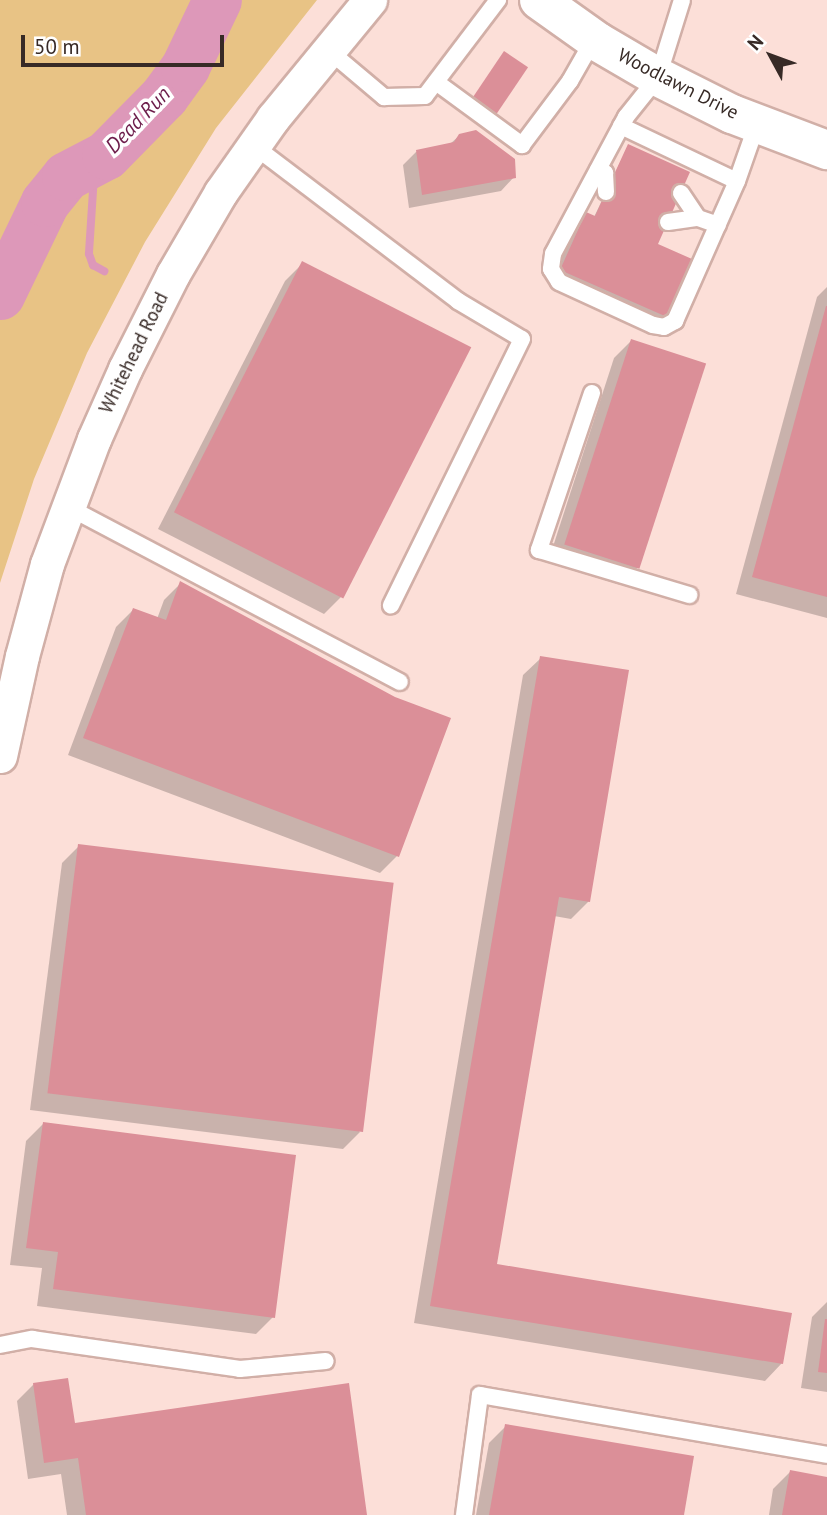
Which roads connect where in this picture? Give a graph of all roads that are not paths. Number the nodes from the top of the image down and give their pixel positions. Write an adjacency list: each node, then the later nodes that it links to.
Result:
1 (369, 0): 6 (street, Whitehead Road)
2 (498, 0): 8 (lane)
3 (539, 0): 5 (main road, Woodlawn Drive)
4 (682, 0): 7 (lane)
5 (594, 39): 7 (main road, Woodlawn Drive); 8 (lane)
6 (327, 49): 8 (lane); 11 (street, Whitehead Road)
7 (658, 77): 9 (main road, Woodlawn Drive); 10 (lane)
8 (436, 82)
9 (757, 124): 12 (main road, Woodlawn Drive); 15 (lane)
10 (621, 126): 14 (lane); 15 (lane)
11 (254, 146): 22 (street, Whitehead Road); 24 (lane)
12 (827, 150)
13 (619, 163): 14 (lane)
14 (602, 171): 16 (lane); 20 (lane)
15 (737, 181): 20 (lane)
16 (606, 192)
17 (681, 193): 18 (lane)
18 (698, 218): 19 (lane); 20 (lane)
19 (668, 222)
20 (718, 225)
21 (592, 393): 23 (lane)
22 (68, 506): 25 (lane); 26 (street, Whitehead Road)
23 (689, 596)
24 (391, 605)
25 (400, 682)
26 (0, 757)
27 (0, 1345): 28 (lane)
28 (326, 1361)
29 (827, 1455): 30 (lane)
30 (464, 1515)

